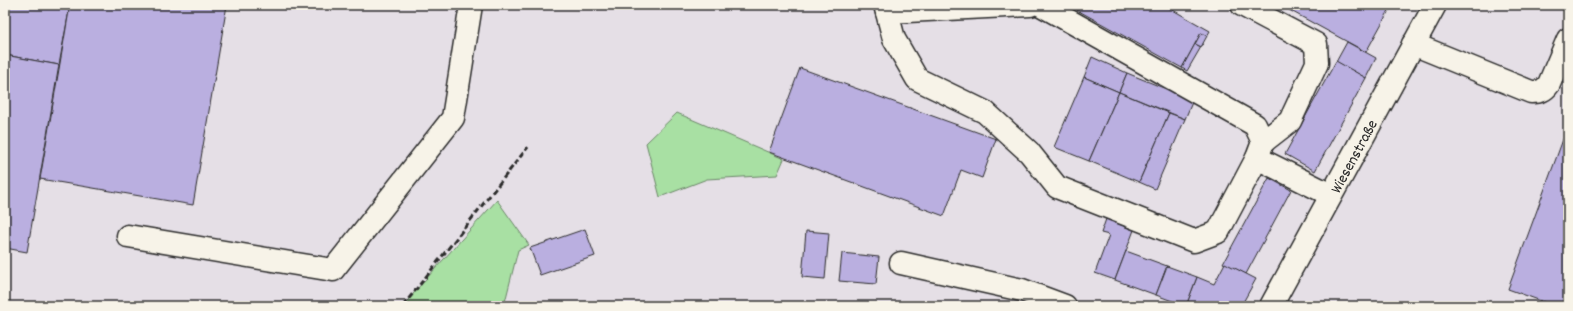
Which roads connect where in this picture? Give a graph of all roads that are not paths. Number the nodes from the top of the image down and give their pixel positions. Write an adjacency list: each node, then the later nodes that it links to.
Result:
1 (471, 5): 11 (street)
2 (1030, 5): 6 (street)
3 (1041, 5): 9 (street)
4 (1242, 5): 9 (street)
5 (1435, 5): 8 (street, Wiesenstraße)
6 (886, 9): 9 (street)
7 (1568, 39): 8 (street)
8 (1413, 44): 10 (street, Wiesenstraße)
9 (1260, 150): 10 (street)
10 (1331, 195): 13 (street, Wiesenstraße)
11 (128, 236)
12 (901, 264): 14 (street)
13 (1277, 304)
14 (1065, 306)

